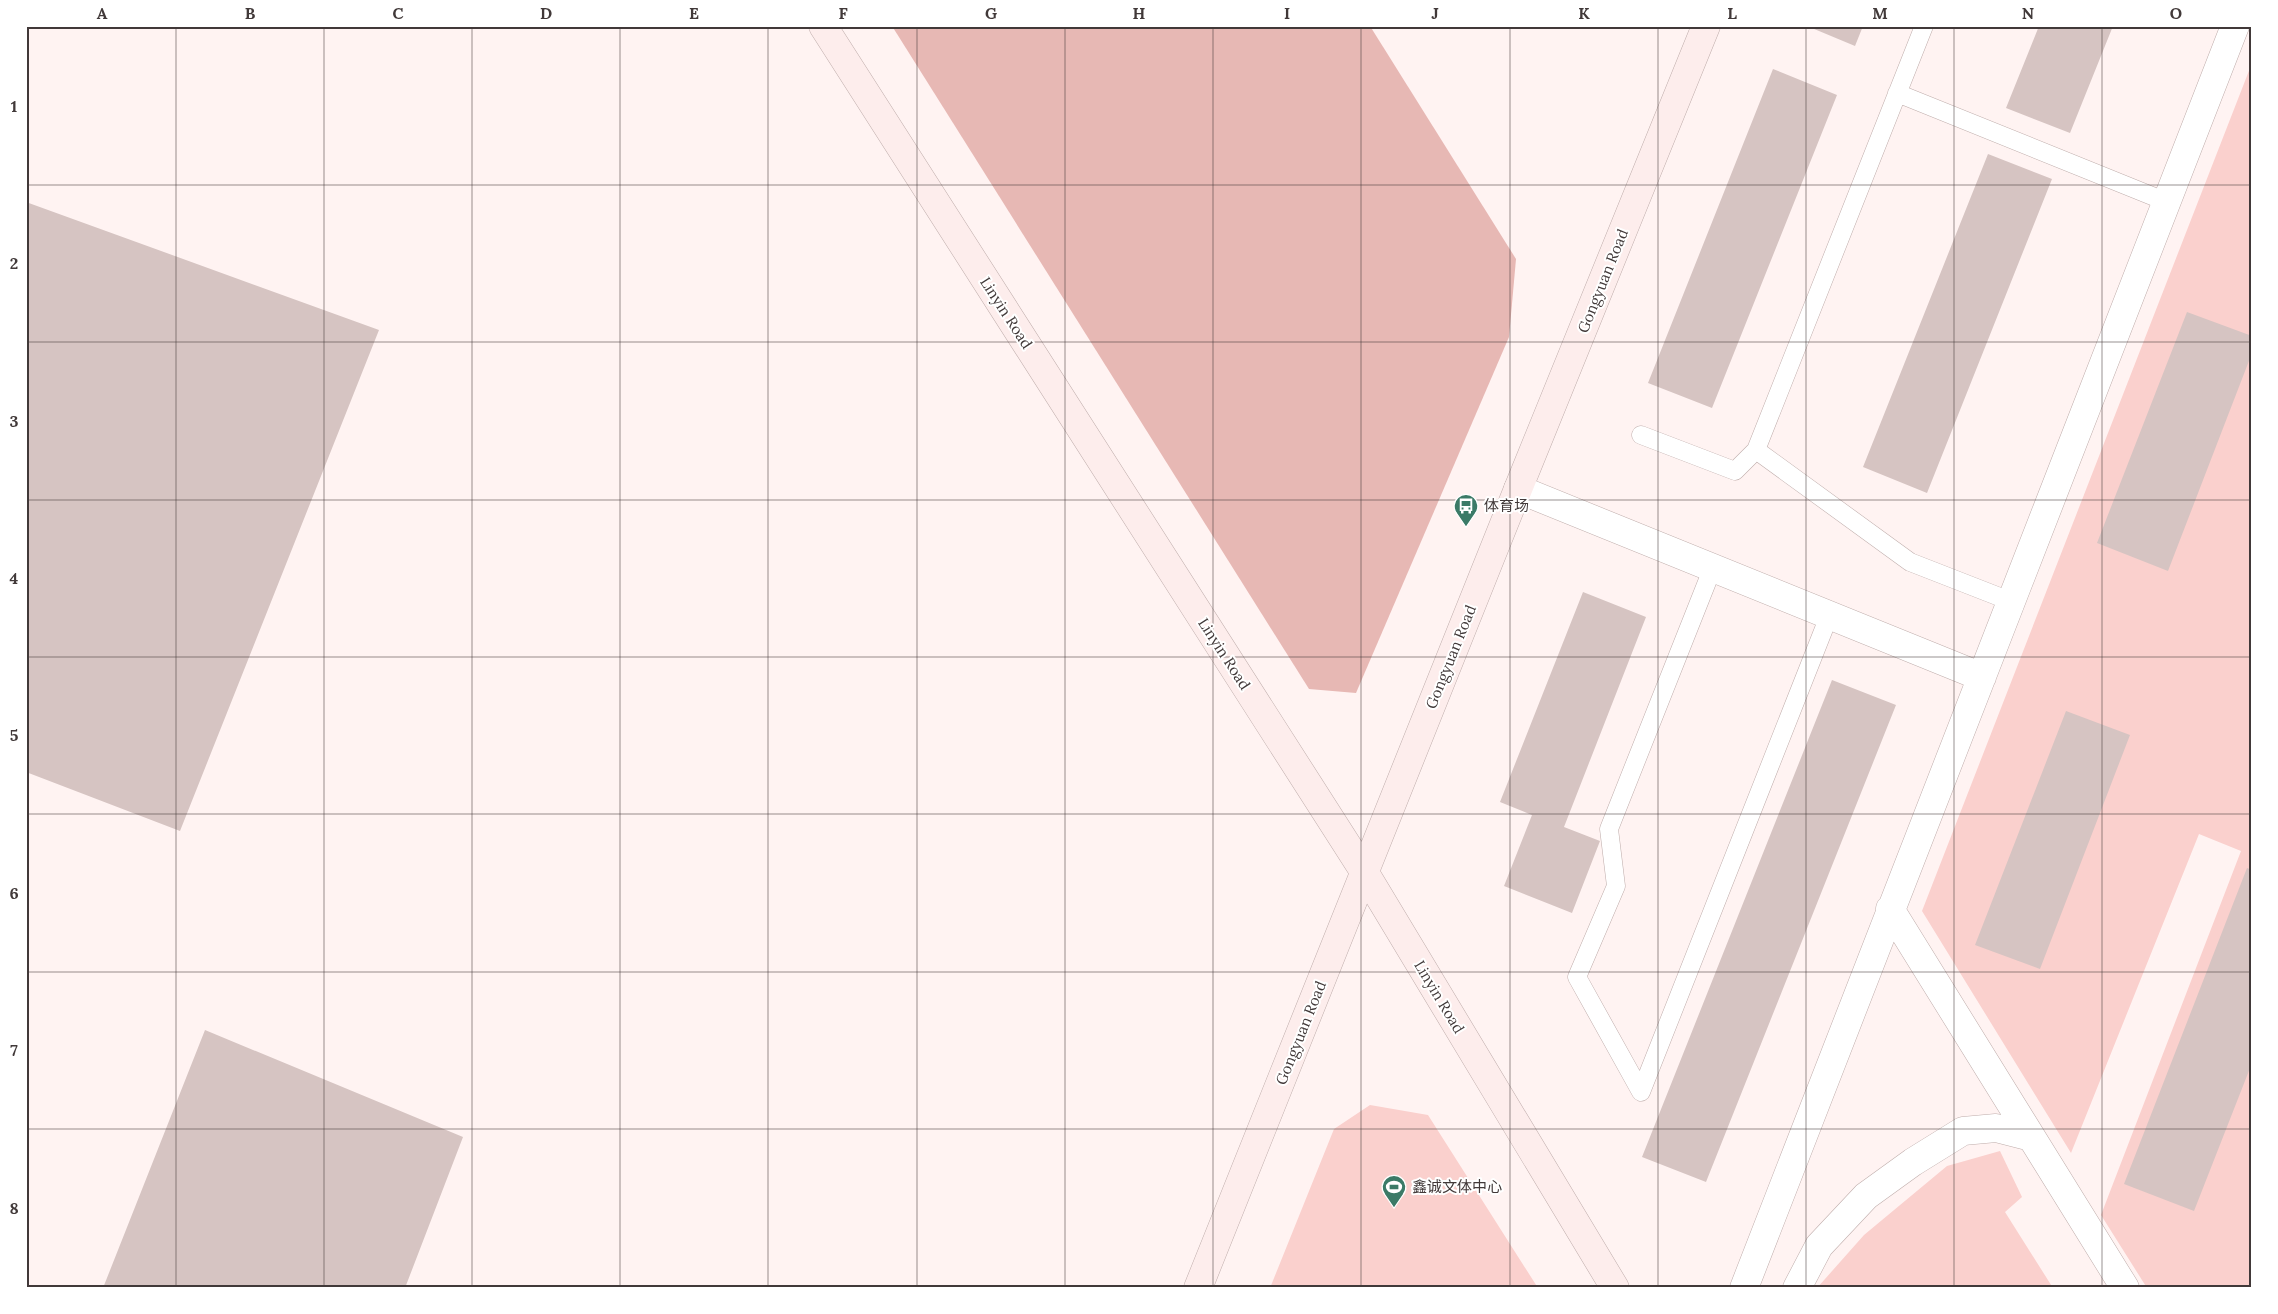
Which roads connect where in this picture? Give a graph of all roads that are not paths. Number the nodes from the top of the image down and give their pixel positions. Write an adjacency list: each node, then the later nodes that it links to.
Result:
1 (823, 26): 14 (main road, Linyin Road)
2 (1706, 26): 9 (main road, Gongyuan Road)
3 (1924, 26): 5 (lane)
4 (2235, 26): 6 (street)
5 (1897, 93): 6 (lane); 8 (lane)
6 (2167, 202): 11 (street)
7 (1641, 435): 8 (lane)
8 (1756, 450): 11 (lane)
9 (1518, 489): 10 (street); 14 (main road, Gongyuan Road)
10 (1713, 567): 12 (street); 12 (lane)
11 (2010, 601): 13 (street)
12 (1829, 616): 13 (street)
13 (1982, 677): 15 (street)
14 (1365, 873): 17 (main road, Gongyuan Road); 18 (main road, Linyin Road)
15 (1890, 909): 16 (street); 19 (street)
16 (2031, 1137): 20 (street); 21 (street)
17 (1198, 1288)
18 (1615, 1288)
19 (1744, 1288)
20 (1797, 1288)
21 (2125, 1288)

